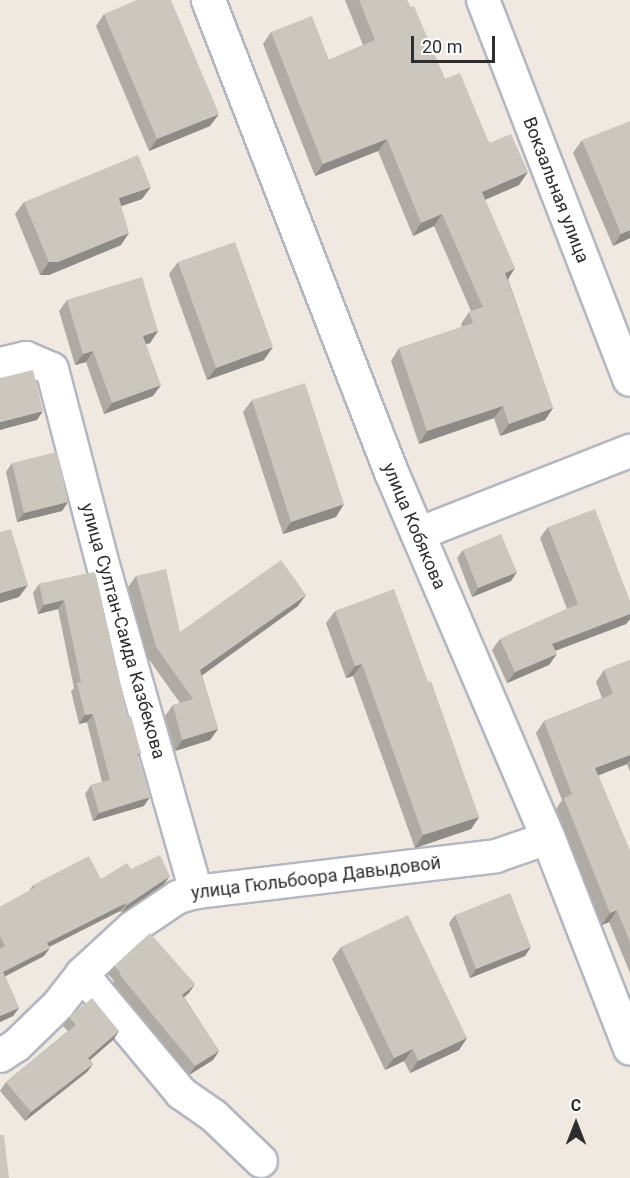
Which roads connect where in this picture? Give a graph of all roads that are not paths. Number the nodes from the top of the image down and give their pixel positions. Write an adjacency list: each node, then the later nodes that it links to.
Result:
1 (208, 0): 6 (street, улица Кобякова)
2 (483, 0): 4 (street, Вокзальная улица)
3 (0, 364): 8 (street, улица Султан-Саида Казбекова)
4 (630, 380)
5 (630, 451): 6 (street)
6 (417, 534): 7 (street, улица Кобякова)
7 (548, 838): 8 (street, улица Гюльбоора Давыдовой); 10 (street, улица Кобякова)
8 (196, 892): 9 (street, улица Гюльбоора Давыдовой)
9 (82, 974): 11 (street, улица Гюльбоора Давыдовой); 12 (street)
10 (630, 1048)
11 (0, 1056)
12 (261, 1161)

